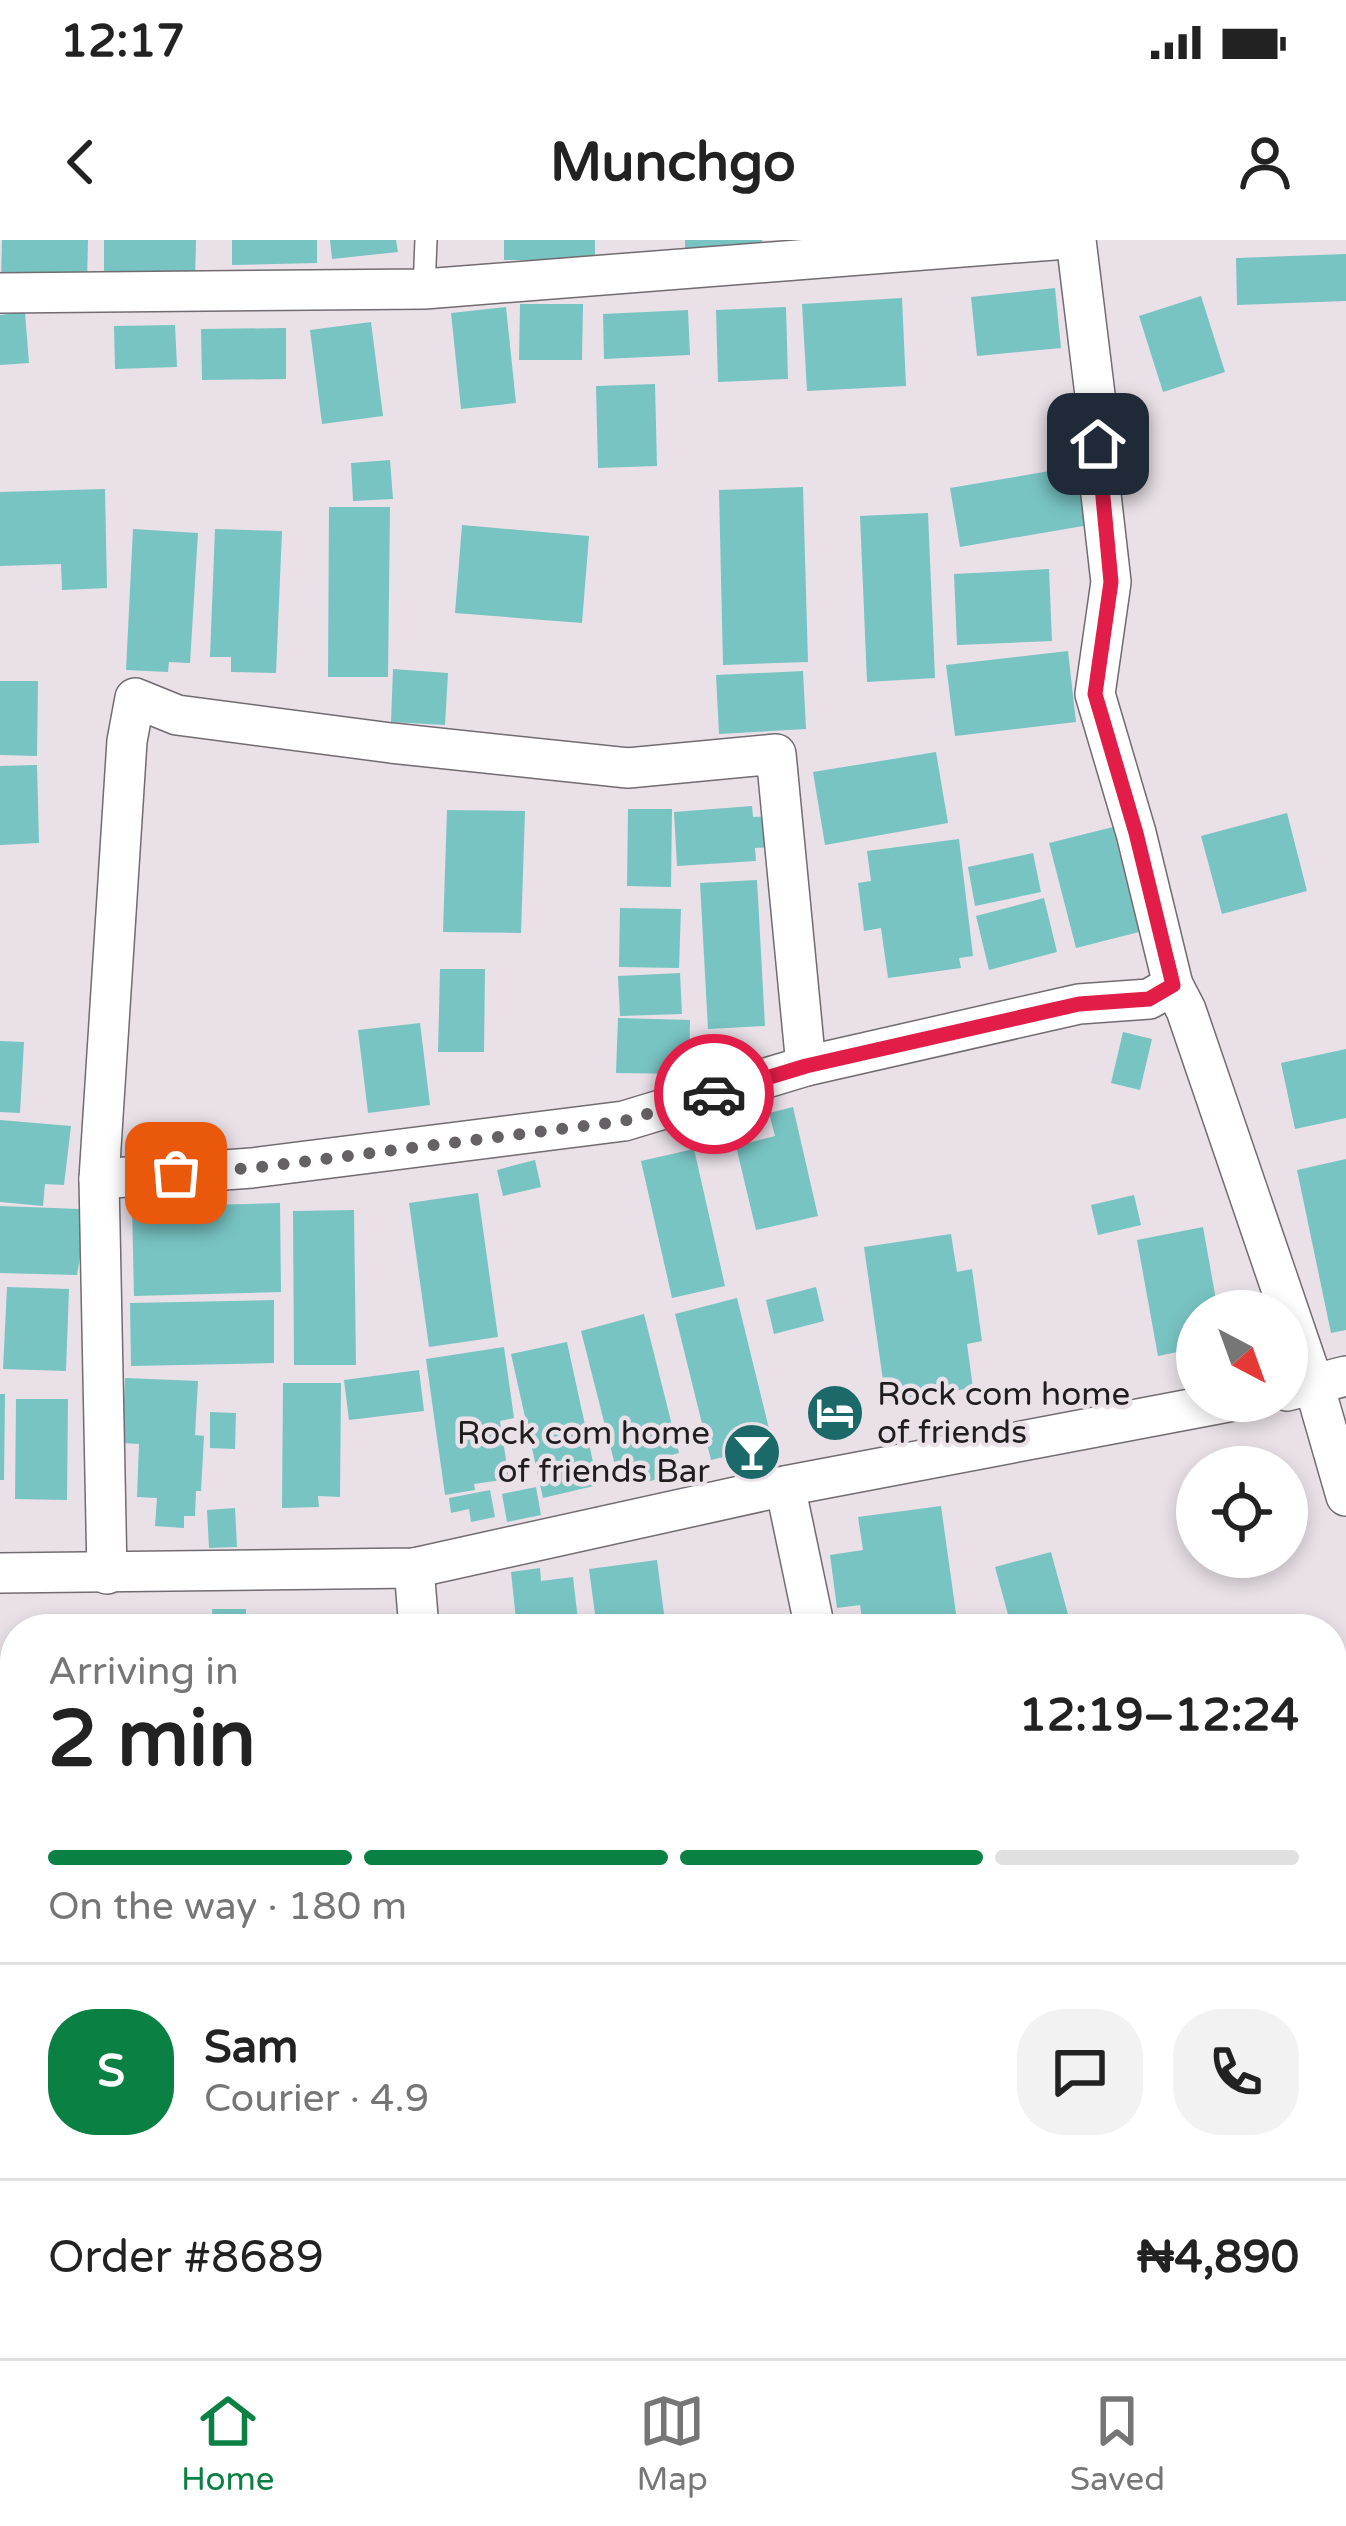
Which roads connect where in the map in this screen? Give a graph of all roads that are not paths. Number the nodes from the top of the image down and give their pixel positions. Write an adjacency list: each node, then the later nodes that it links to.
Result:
1 (426, 240): 4 (lane)
2 (1054, 240): 4 (street)
3 (1076, 240): 6 (street)
4 (424, 289): 5 (street)
5 (0, 293)
6 (1173, 985): 7 (street); 9 (street)
7 (806, 1066): 8 (street); 8 (street)
8 (99, 1179): 15 (street)
9 (1316, 1384): 12 (street)
10 (1176, 1412): 11 (street)
11 (785, 1486): 13 (street); 17 (street)
12 (1346, 1496)
13 (414, 1568): 15 (street); 16 (street)
14 (0, 1574): 15 (street)
15 (107, 1574)
16 (418, 1614)
17 (812, 1614)

